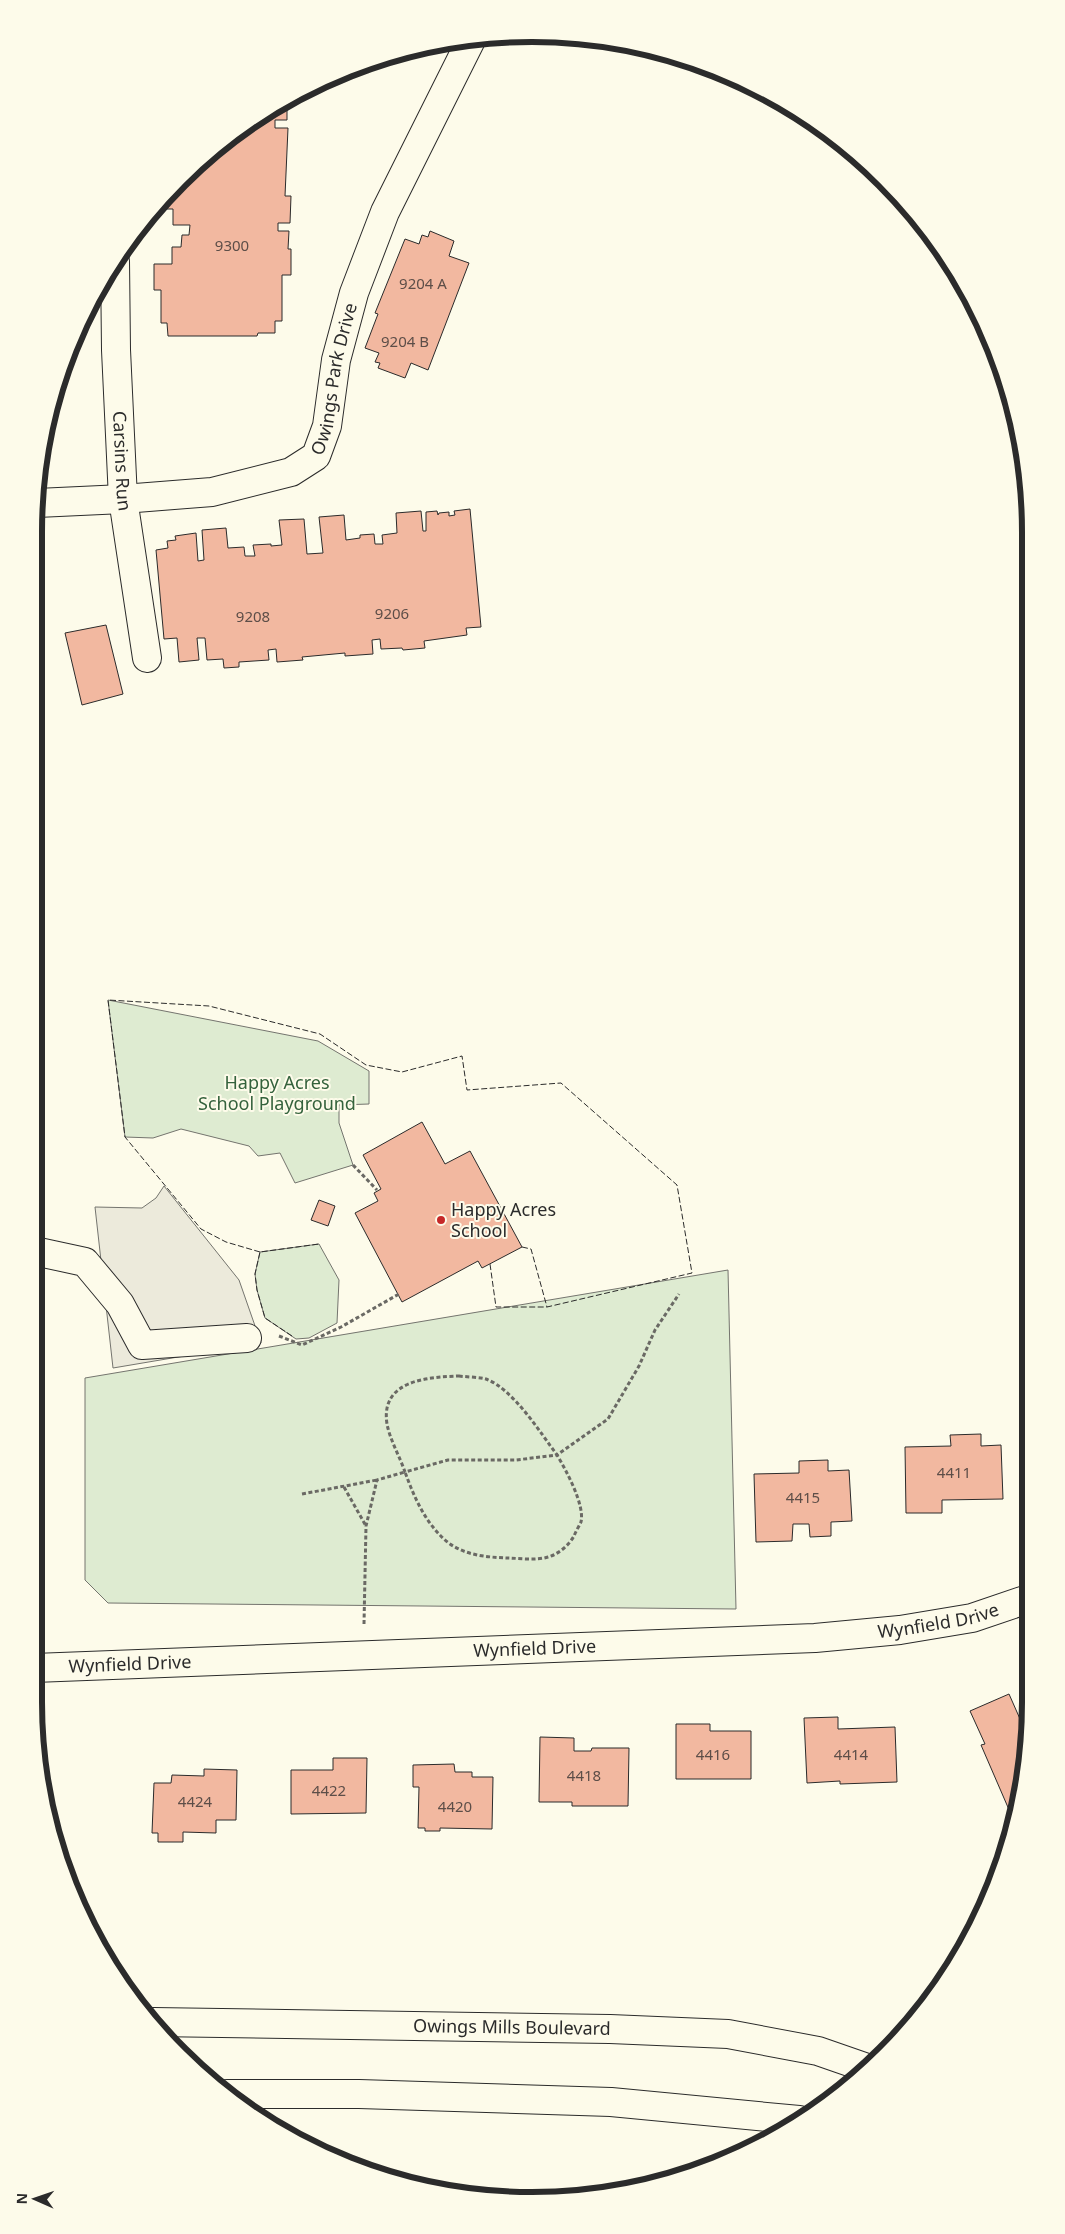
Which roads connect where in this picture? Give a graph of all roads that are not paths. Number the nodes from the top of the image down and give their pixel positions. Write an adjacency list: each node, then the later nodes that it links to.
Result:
1 (467, 47): 3 (street, Owings Park Drive)
2 (115, 276): 3 (street, Carsins Run)
3 (123, 499): 4 (street, Owings Park Drive); 5 (street, Carsins Run)
4 (44, 503)
5 (147, 658)
6 (42, 1253): 7 (street)
7 (247, 1338)
8 (1022, 1601): 9 (street, Wynfield Drive)
9 (42, 1668)
10 (162, 2022): 11 (street, Owings Mills Boulevard)
11 (861, 2066)
12 (239, 2094): 13 (street)
13 (789, 2119)

